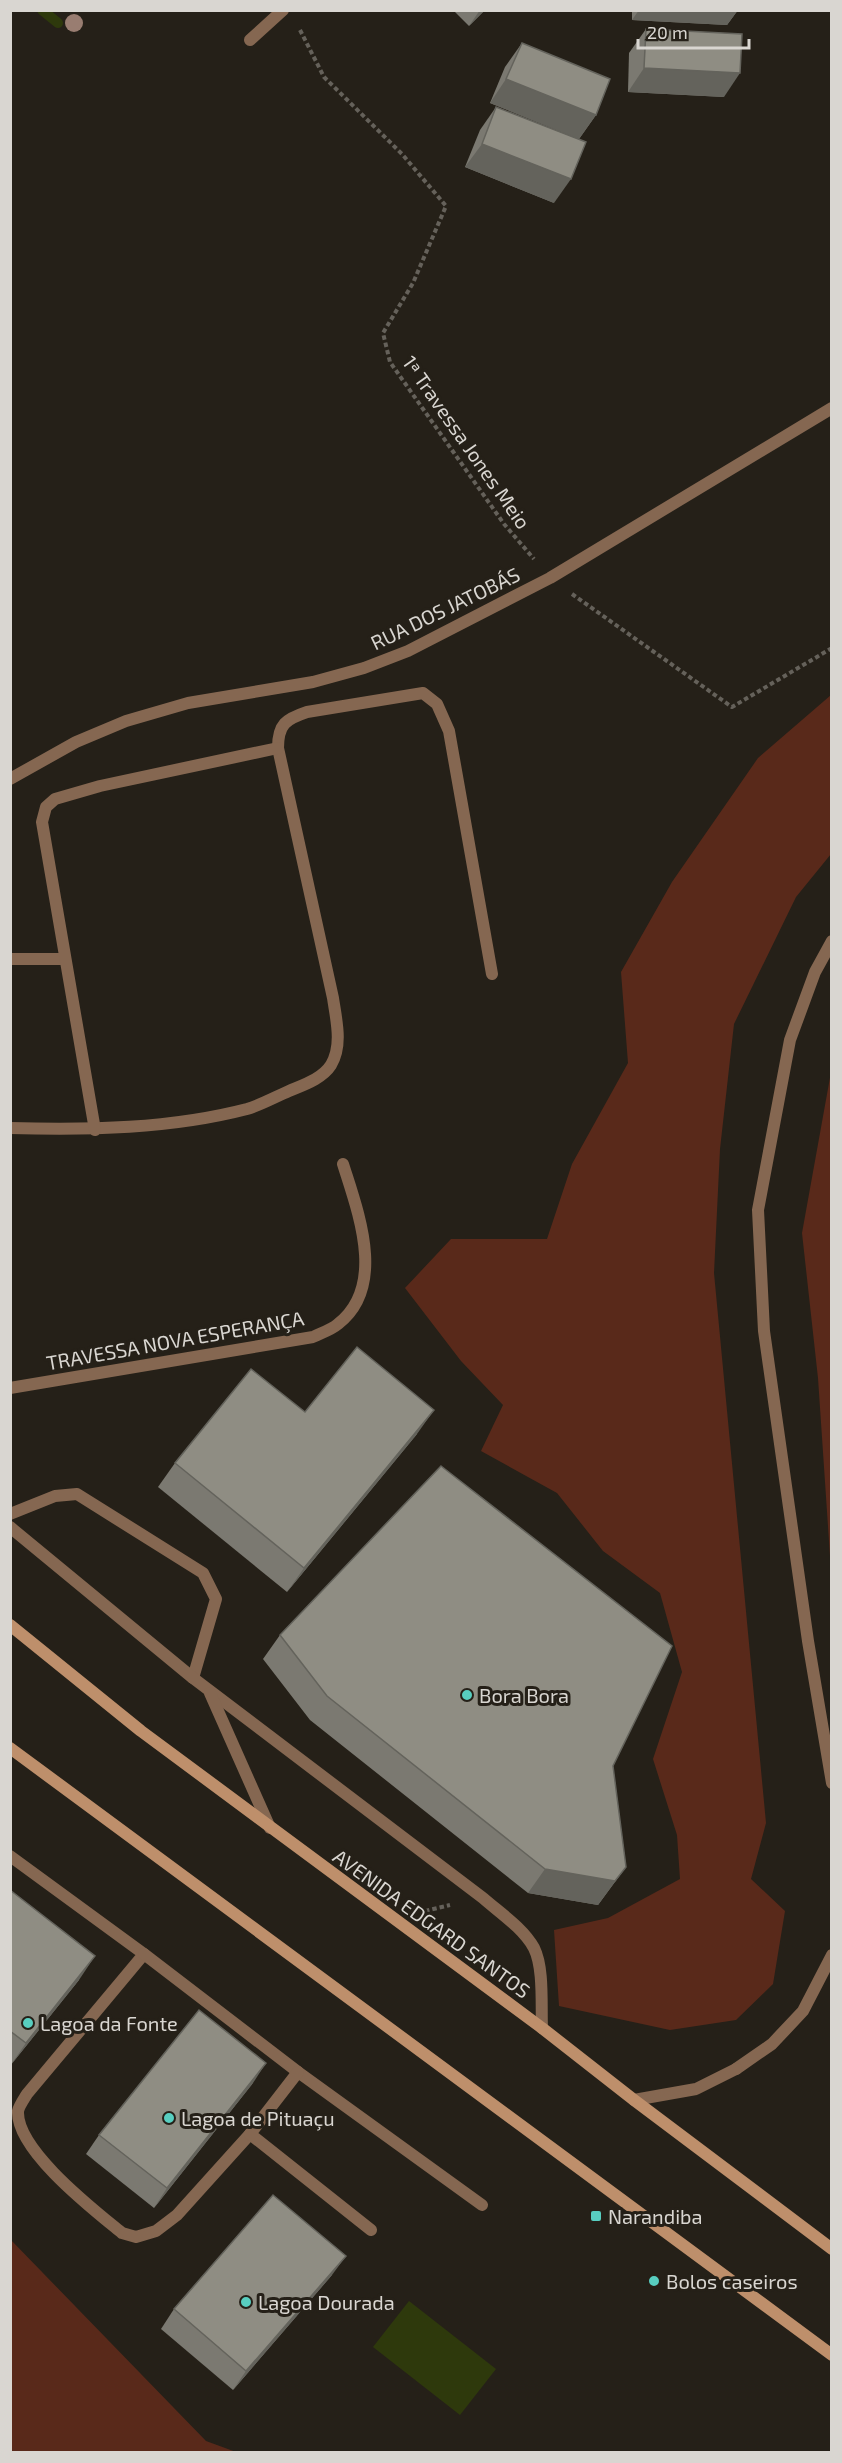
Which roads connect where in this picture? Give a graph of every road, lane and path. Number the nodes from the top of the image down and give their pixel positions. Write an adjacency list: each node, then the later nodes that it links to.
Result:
1 (284, 10): 3 (street)
2 (295, 20): 5 (path, 1ª Travessa Jones Meio)
3 (250, 40)
4 (831, 408): 5 (street, RUA DOS JATOBÁS)
5 (550, 578): 6 (path, 1ª Travessa Jones Meio); 8 (street, RUA DOS JATOBÁS)
6 (831, 648)
7 (278, 748): 11 (street); 12 (street); 14 (street)
8 (10, 779)
9 (831, 941): 23 (street)
10 (10, 959): 11 (street)
11 (65, 959): 14 (street)
12 (492, 974)
13 (10, 1128): 14 (street)
14 (95, 1130)
15 (343, 1164): 16 (street, TRAVESSA NOVA ESPERANÇA)
16 (10, 1388)
17 (10, 1514): 20 (street)
18 (10, 1527): 20 (street)
19 (10, 1625): 24 (main road, AVENIDA EDGARD SANTOS)
20 (193, 1678): 21 (street)
21 (209, 1691): 24 (street); 26 (street)
22 (10, 1748): 37 (main road)
23 (831, 1783)
24 (270, 1829): 27 (main road, AVENIDA EDGARD SANTOS)
25 (10, 1856): 28 (street)
26 (483, 1898): 27 (path); 30 (street)
27 (391, 1918): 30 (main road, AVENIDA EDGARD SANTOS)
28 (144, 1954): 31 (street); 33 (street)
29 (831, 1955): 32 (street)
30 (542, 2028): 32 (main road, AVENIDA EDGARD SANTOS)
31 (298, 2072): 33 (street); 34 (street)
32 (634, 2100): 36 (main road, AVENIDA EDGARD SANTOS)
33 (250, 2134): 35 (street)
34 (482, 2205)
35 (371, 2230)
36 (831, 2249)
37 (831, 2355)

